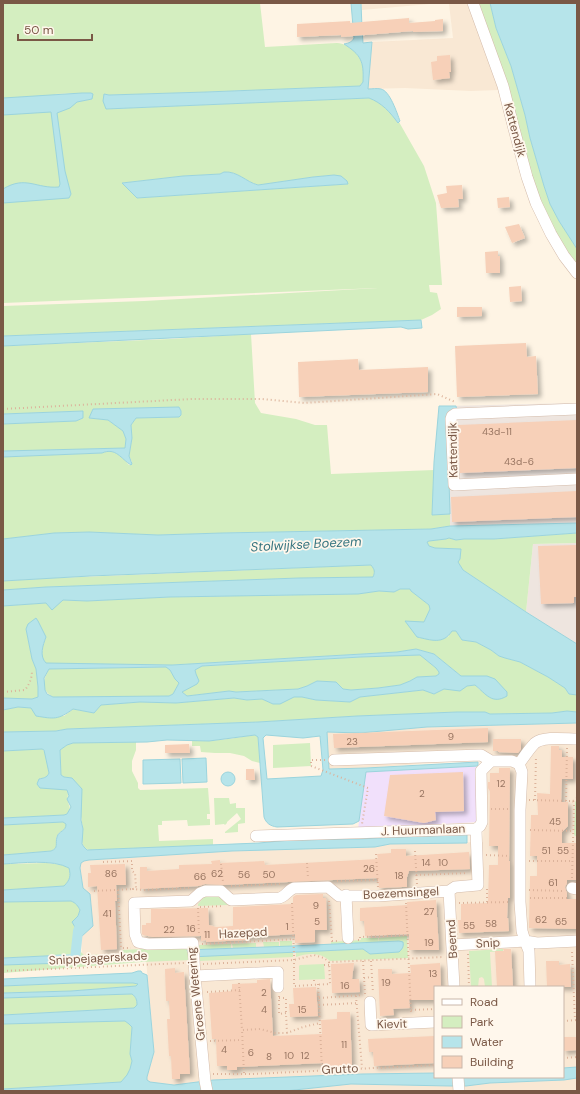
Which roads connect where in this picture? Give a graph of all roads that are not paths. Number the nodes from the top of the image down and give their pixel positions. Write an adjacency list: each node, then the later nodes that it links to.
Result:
1 (473, 3): 2 (street, Kattendijk)
2 (577, 273)
3 (577, 408): 4 (street, Kattendijk)
4 (577, 479)
5 (572, 739): 8 (street)
6 (334, 760): 7 (street)
7 (491, 761): 8 (street); 9 (street, J. Huurmanlaan)
8 (519, 764): 14 (street)
9 (476, 829): 10 (street, J. Huurmanlaan); 11 (street, Boezemsingel)
10 (256, 836)
11 (448, 891): 12 (street, Boezemsingel); 17 (street, Beemd)
12 (346, 896): 13 (street, Boezemsingel); 16 (street, Boezemsingel)
13 (348, 938)
14 (525, 941): 15 (street, Snip); 17 (street, Snip); 20 (street)
15 (574, 941)
16 (138, 942): 18 (street, Groene Wetering)
17 (452, 945): 19 (street, Beemd)
18 (195, 976): 21 (street); 25 (street, Groene Wetering)
19 (454, 986)
20 (530, 986)
21 (278, 993)
22 (367, 999): 23 (street, Kievit)
23 (434, 1022)
24 (458, 1078): 26 (street)
25 (205, 1082)
26 (459, 1090)

